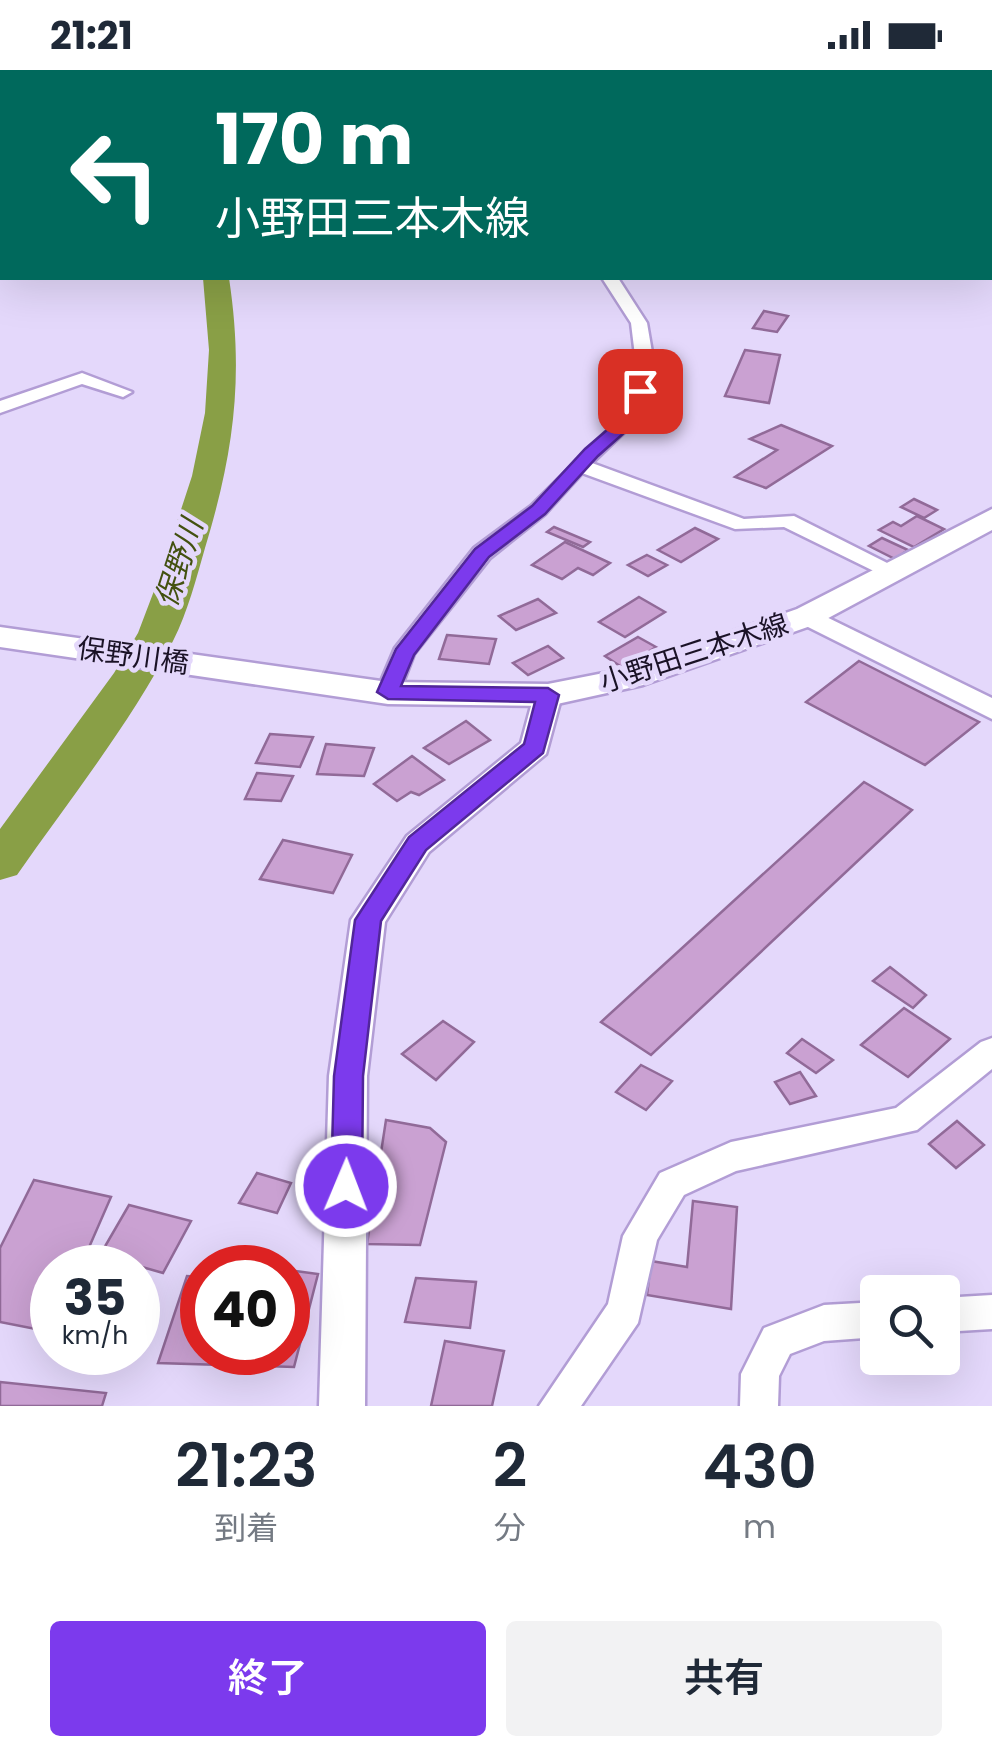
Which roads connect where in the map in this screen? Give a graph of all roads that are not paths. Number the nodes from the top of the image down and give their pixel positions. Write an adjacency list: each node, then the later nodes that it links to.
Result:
1 (611, 280): 4 (street)
2 (123, 392): 3 (street)
3 (0, 407)
4 (579, 465): 6 (street); 10 (street)
5 (992, 518): 6 (main road, 小野田三本木線)
6 (894, 572): 7 (main road, 小野田三本木線)
7 (808, 616): 11 (main road, 小野田三本木線); 12 (street)
8 (6, 638): 9 (main road, 保野川橋)
9 (254, 674): 10 (main road, 小野田三本木線)
10 (388, 692): 11 (main road, 小野田三本木線)
11 (548, 695): 17 (street)
12 (992, 710)
13 (992, 1051): 18 (street)
14 (992, 1312): 15 (street)
15 (960, 1314)
16 (860, 1320): 19 (street)
17 (342, 1406)
18 (558, 1406)
19 (759, 1406)

